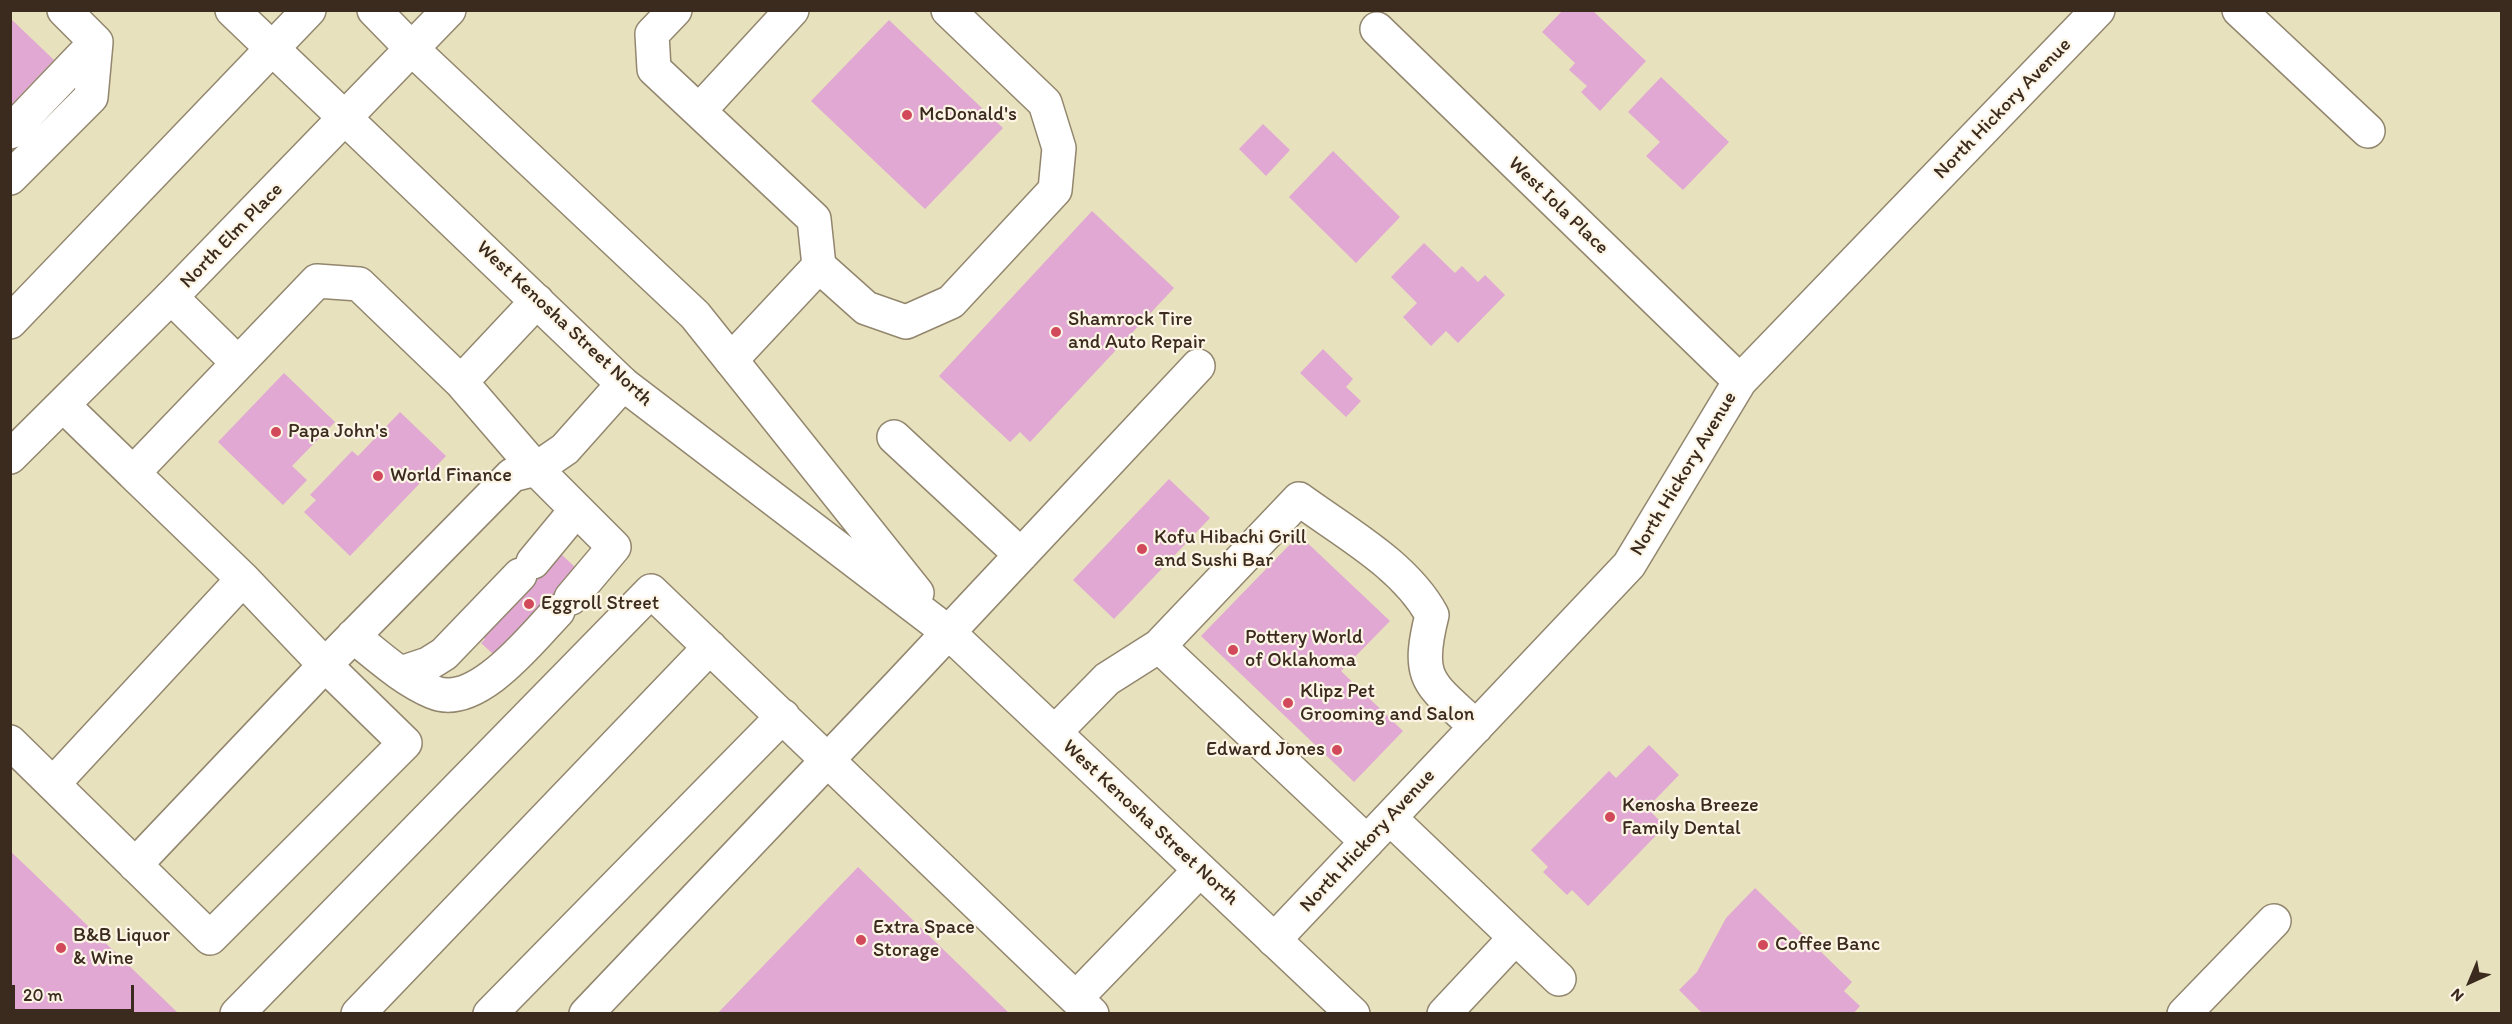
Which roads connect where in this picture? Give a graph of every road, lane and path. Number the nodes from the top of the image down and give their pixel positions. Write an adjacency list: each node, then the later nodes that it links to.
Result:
1 (64, 10): 12 (main road)
2 (232, 10): 14 (main road, West Kenosha Street North)
3 (309, 10): 14 (main road)
4 (374, 10): 13 (main road, West Kenosha Street North)
5 (449, 10): 13 (main road, North Elm Place)
6 (675, 10): 15 (main road)
7 (792, 10): 15 (main road)
8 (2098, 10): 27 (main road, North Hickory Avenue)
9 (2239, 10): 17 (main road)
10 (953, 12): 20 (main road)
11 (1377, 29): 27 (main road, West Iola Place)
12 (96, 42): 18 (main road); 19 (main road)
13 (412, 49): 16 (main road, North Elm Place); 24 (main road, West Kenosha Street North)
14 (272, 50): 16 (main road, West Kenosha Street North); 23 (main road)
15 (699, 111): 20 (main road)
16 (344, 119): 21 (main road, North Elm Place); 22 (main road, West Kenosha Street North)
17 (2368, 131)
18 (10, 132)
19 (10, 178)
20 (819, 266): 24 (main road)
21 (171, 297): 25 (main road); 30 (main road, North Elm Place)
22 (537, 302): 28 (main road); 29 (main road, West Kenosha Street North)
23 (10, 322)
24 (731, 360): 38 (main road, West Kenosha Street North)
25 (238, 363): 28 (main road); 34 (main road)
26 (1198, 366): 36 (main road)
27 (1740, 381): 45 (main road, North Hickory Avenue)
28 (461, 382): 33 (main road)
29 (623, 384): 33 (main road); 38 (main road, West Kenosha Street North)
30 (64, 406): 32 (main road, North Elm Place); 34 (main road)
31 (894, 437): 36 (main road)
32 (10, 457)
33 (536, 469): 35 (main road); 39 (main road)
34 (133, 473): 37 (main road)
35 (576, 510): 43 (main road); 43 (main road)
36 (1021, 555): 38 (main road)
37 (243, 579): 42 (main road); 49 (main road)
38 (948, 632): 46 (main road, West Kenosha Street North); 48 (main road)
39 (353, 636): 42 (main road); 43 (main road)
40 (1159, 646): 45 (main road); 46 (main road); 51 (main road)
41 (710, 647): 44 (main road); 59 (main road); 60 (main road)
42 (325, 665): 52 (main road); 52 (main road)
43 (401, 673)
44 (783, 716): 48 (main road); 61 (main road)
45 (1476, 727): 50 (main road, North Hickory Avenue)
46 (1054, 732): 53 (main road, West Kenosha Street North)
47 (10, 742): 49 (main road)
48 (828, 760): 58 (main road); 62 (main road)
49 (53, 784): 52 (main road)
50 (1390, 818): 51 (main road, North Hickory Avenue); 55 (main road)
51 (1367, 842): 56 (main road, North Hickory Avenue)
52 (135, 865)
53 (1200, 870): 56 (main road, West Kenosha Street North); 58 (main road)
54 (2274, 921): 65 (main road)
55 (1515, 938): 57 (main road); 64 (main road)
56 (1274, 940): 63 (main road, West Kenosha Street North)
57 (1559, 979)
58 (1084, 1006)
59 (237, 1014)
60 (358, 1014)
61 (490, 1014)
62 (586, 1014)
63 (1353, 1014)
64 (1444, 1014)
65 (2184, 1014)

